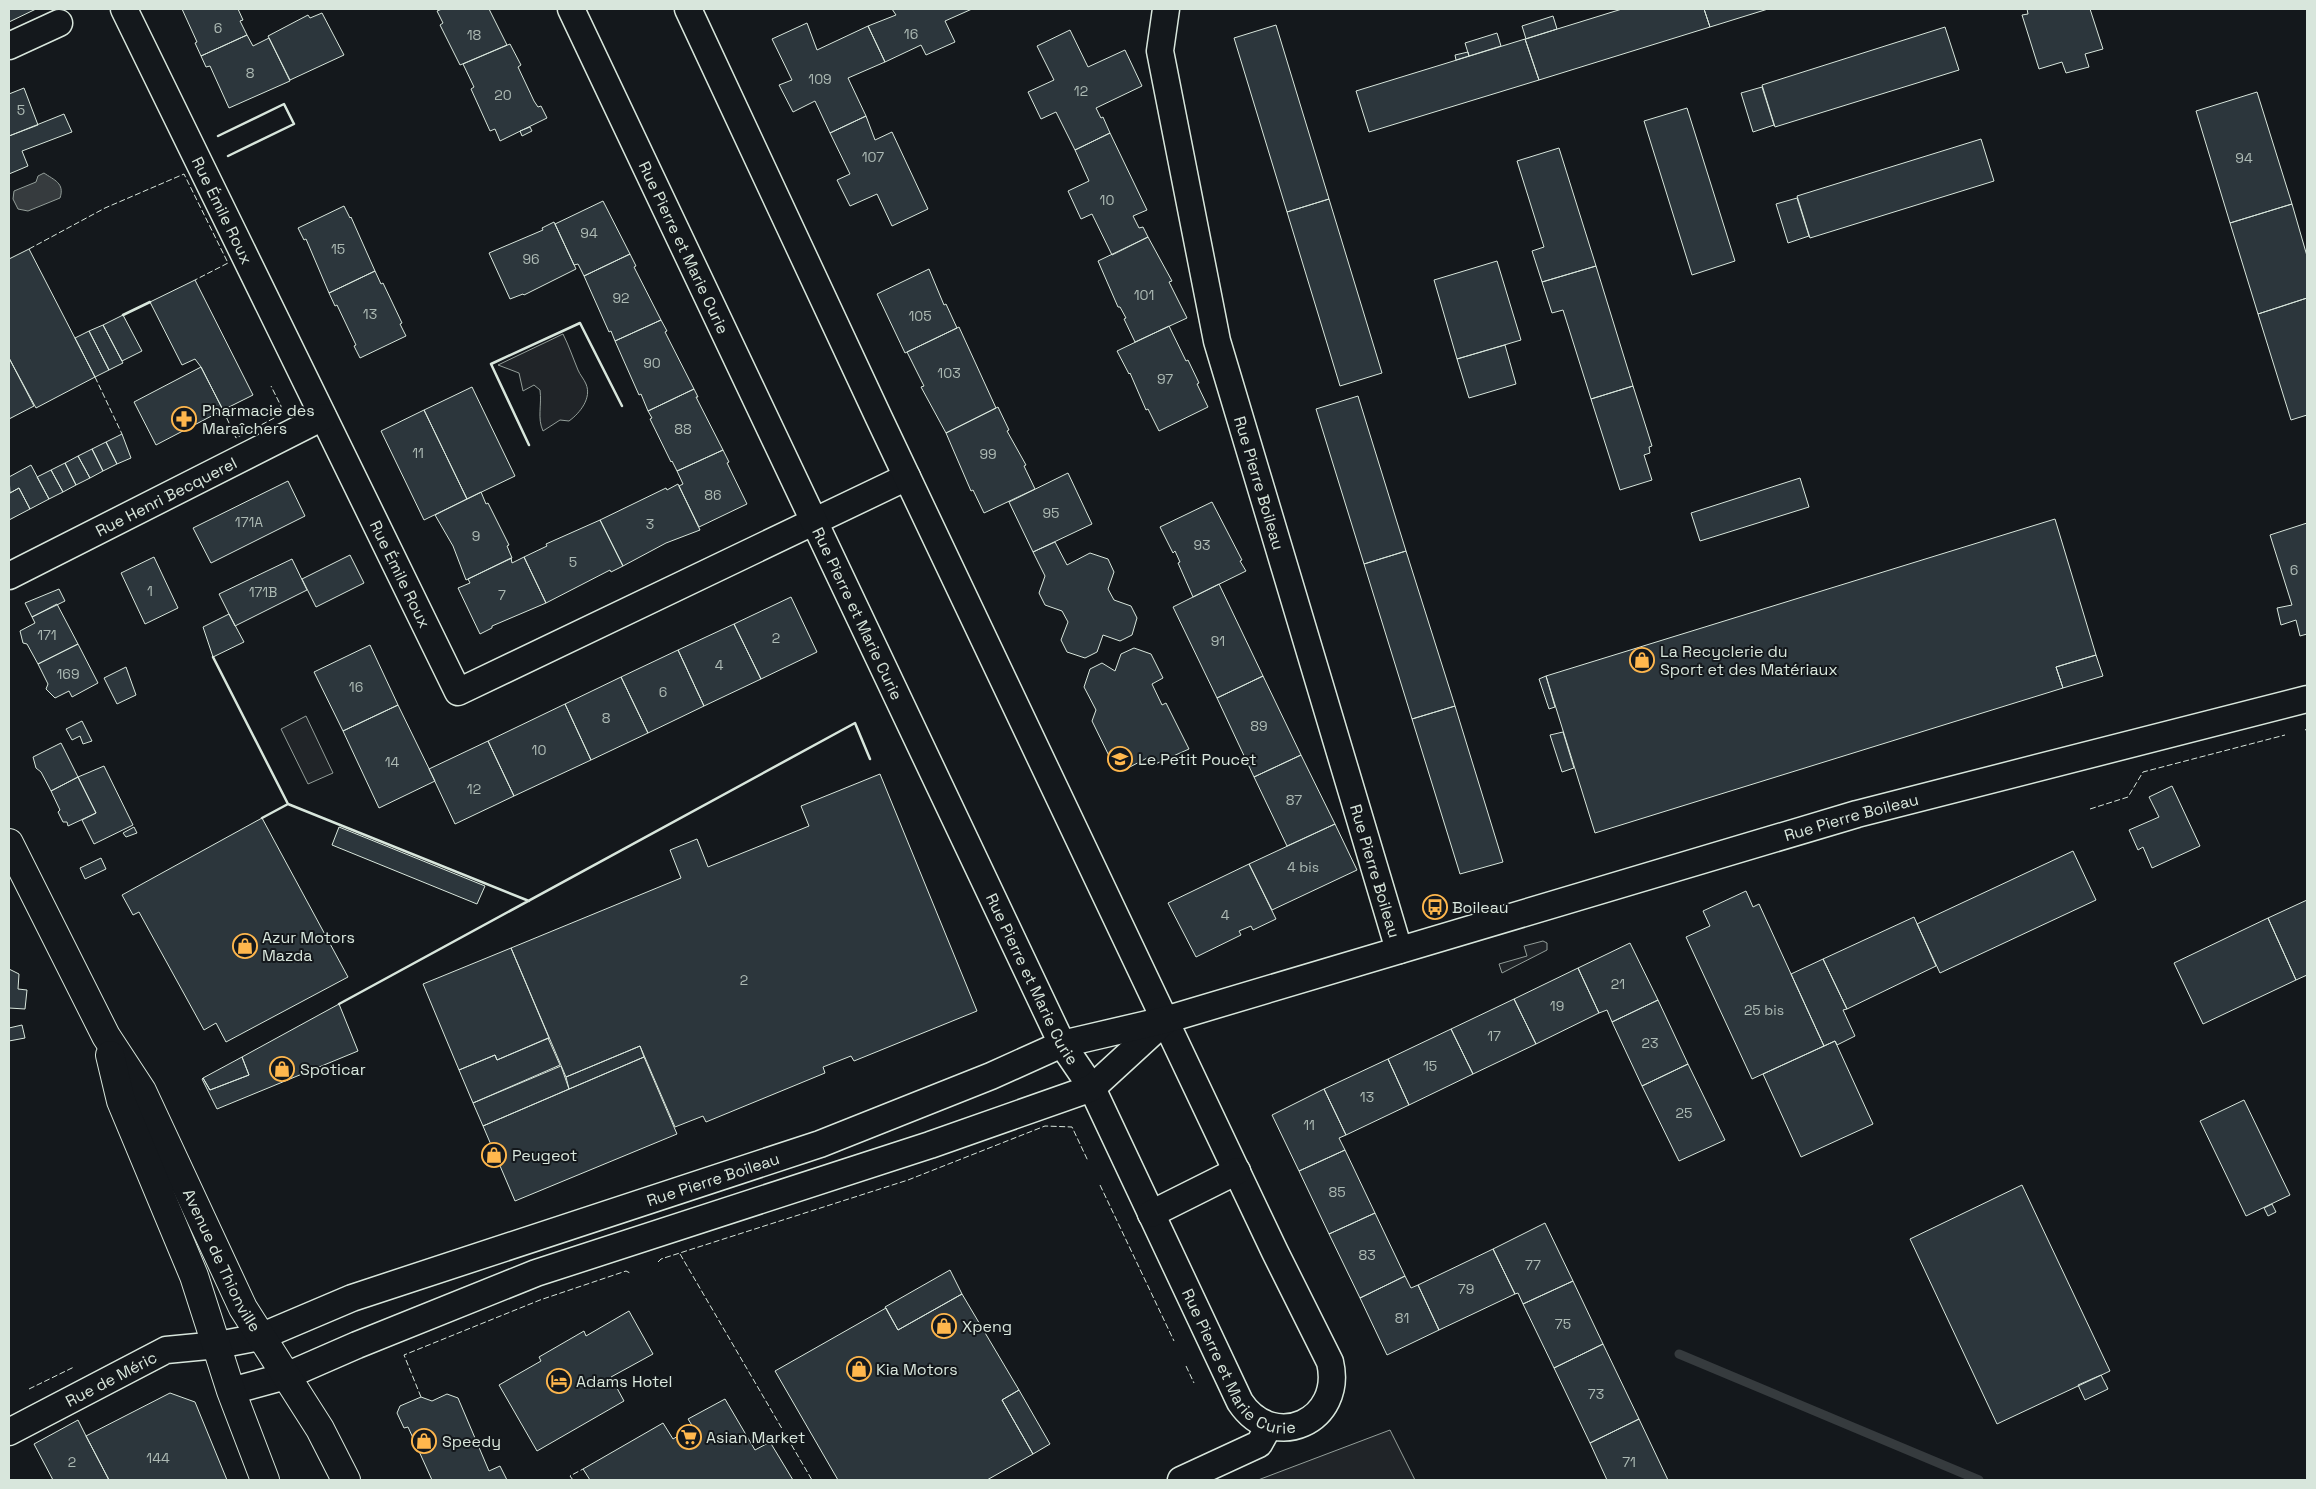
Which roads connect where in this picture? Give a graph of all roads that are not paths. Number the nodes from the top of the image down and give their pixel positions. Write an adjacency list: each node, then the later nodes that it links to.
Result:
1 (124, 9): 7 (street, Rue Émile Roux)
2 (571, 9): 9 (street, Rue Pierre et Marie Curie)
3 (688, 9): 8 (street, Rue Pierre et Marie Curie)
4 (1166, 9): 13 (street, Rue Pierre Boileau)
5 (59, 23): 6 (street)
6 (9, 46)
7 (323, 417): 9 (street, Rue Émile Roux); 10 (street, Rue Henri Becquerel)
8 (907, 477): 9 (street, Rue Émile Roux); 14 (street, Rue Pierre et Marie Curie)
9 (814, 521): 16 (street, Rue Pierre et Marie Curie)
10 (9, 576)
11 (2307, 699): 13 (street, Rue Pierre Boileau)
12 (9, 843): 15 (main road, Avenue de Thionville)
13 (1399, 950): 14 (street, Rue Pierre Boileau)
14 (1166, 1020): 16 (street, Rue Pierre Boileau); 17 (street, Rue Pierre Boileau); 18 (street, Rue Pierre et Marie Curie)
15 (106, 1036): 20 (main road, Avenue de Thionville); 21 (main road, Avenue de Thionville)
16 (1062, 1044): 17 (street, Rue Pierre et Marie Curie); 20 (street, Rue Pierre Boileau)
17 (1092, 1088): 19 (street, Rue Pierre et Marie Curie); 22 (street, Rue Pierre Boileau)
18 (1237, 1171): 19 (street); 25 (street, Rue Pierre et Marie Curie)
19 (1151, 1214): 25 (street, Rue Pierre et Marie Curie)
20 (260, 1338): 21 (street, Rue Pierre Boileau); 23 (main road, Avenue de Thionville)
21 (218, 1345): 24 (main road, Avenue de Thionville); 27 (street, Rue de Méric)
22 (322, 1361): 23 (street, Rue Pierre Boileau); 26 (street)
23 (286, 1376): 24 (street, Rue Pierre Boileau); 26 (main road, Avenue de Thionville)
24 (232, 1391): 28 (main road, Avenue de Thionville)
25 (1269, 1426): 30 (street)
26 (320, 1429): 29 (main road, Avenue de Thionville)
27 (9, 1432)
28 (265, 1480)
29 (346, 1480)
30 (1181, 1480)

